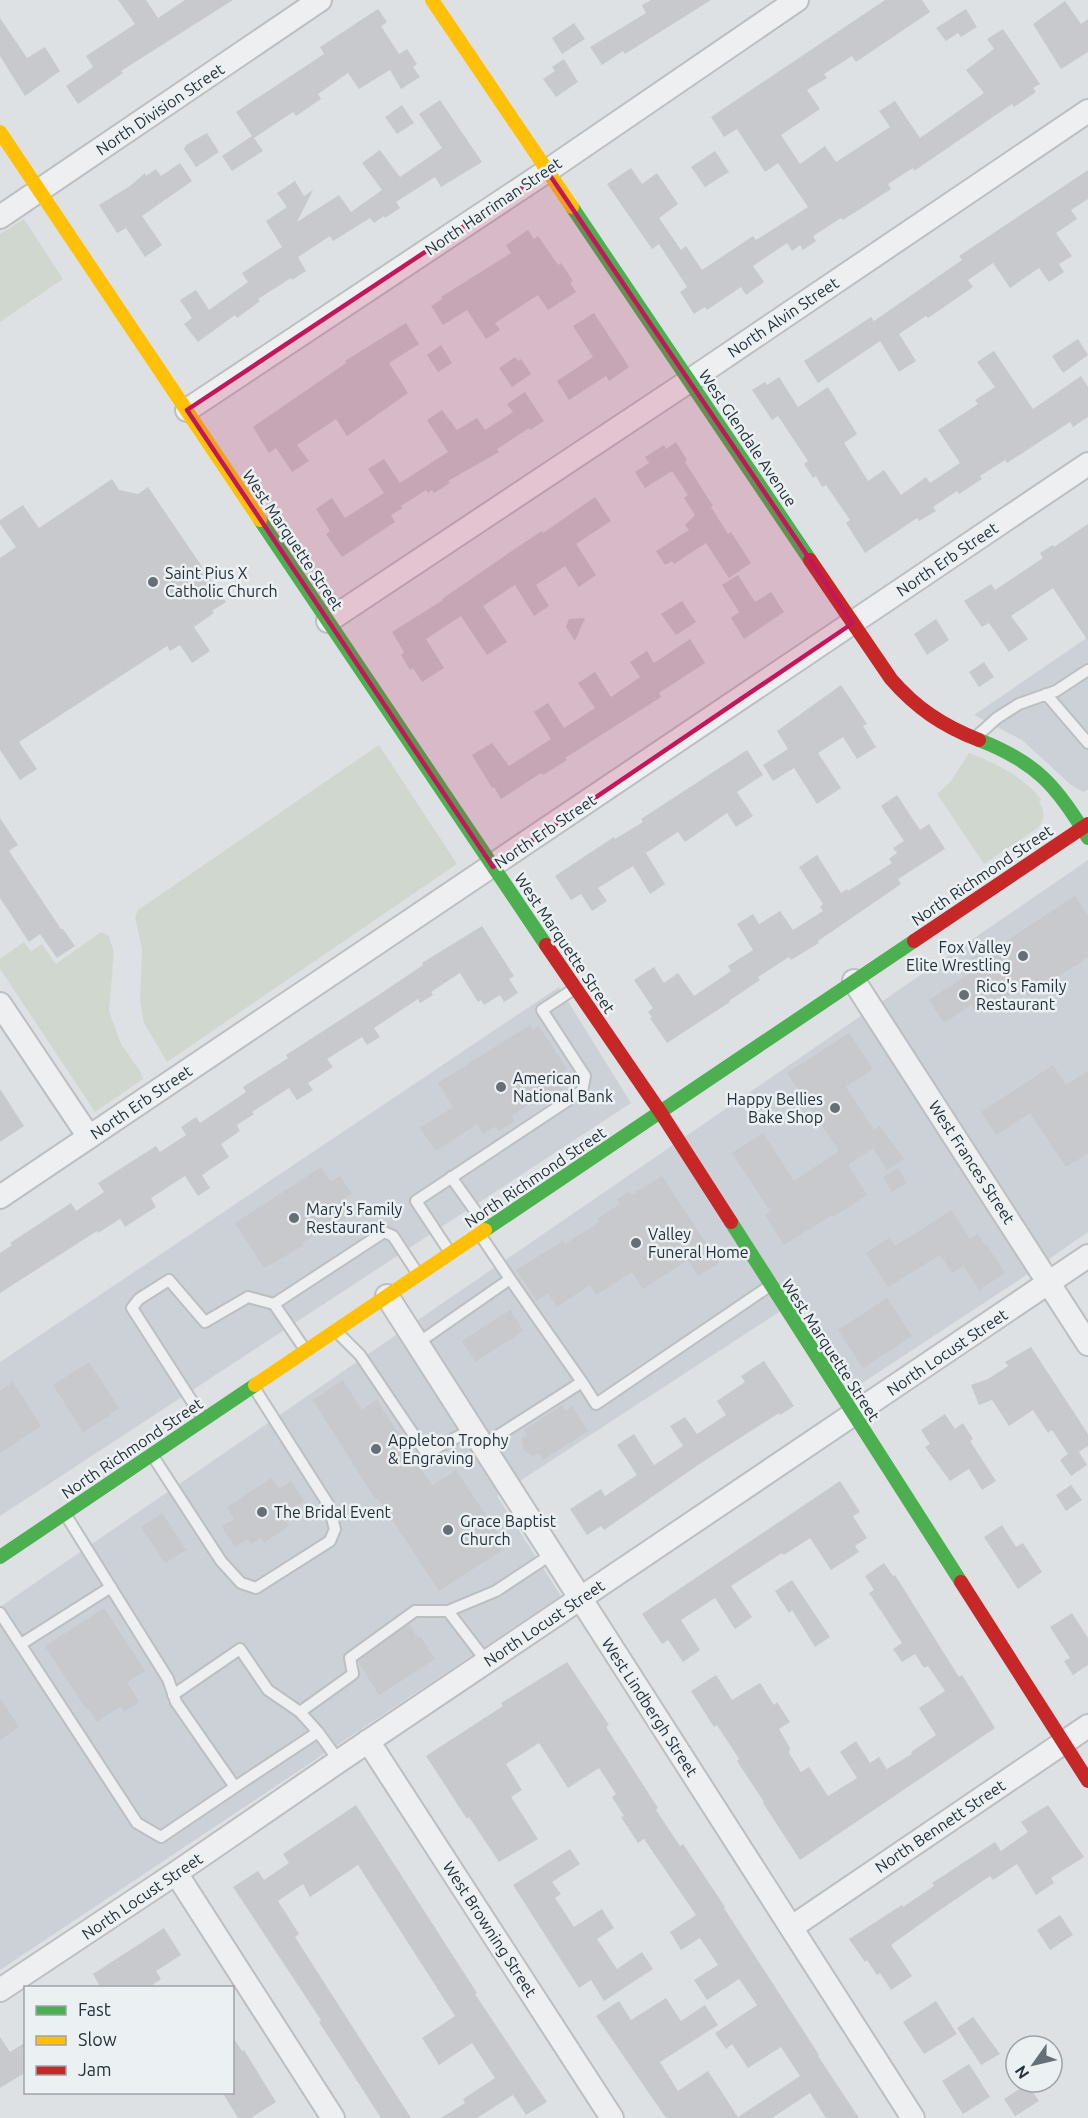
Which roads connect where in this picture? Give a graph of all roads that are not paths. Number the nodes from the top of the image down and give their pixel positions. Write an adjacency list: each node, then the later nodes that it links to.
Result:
1 (320, 0): 7 (street, North Division Street)
2 (432, 0): 6 (street, West Glendale Avenue)
3 (797, 0): 6 (street, North Harriman Street)
4 (1088, 111): 9 (street, North Alvin Street)
5 (0, 132): 7 (street, West Marquette Street)
6 (547, 171): 9 (street, West Glendale Avenue); 10 (street, North Harriman Street)
7 (39, 191): 8 (street, North Division Street); 10 (street, West Marquette Street)
8 (0, 217)
9 (689, 381): 12 (street, North Alvin Street); 13 (street, West Glendale Avenue)
10 (187, 410): 12 (street, West Marquette Street)
11 (1088, 464): 13 (street, North Erb Street)
12 (328, 621): 19 (street, West Marquette Street)
13 (853, 623): 16 (street, West Glendale Avenue); 19 (street, North Erb Street)
14 (1088, 670): 15 (lane)
15 (1046, 694): 16 (lane); 17 (lane)
16 (976, 737): 18 (street, West Glendale Avenue)
17 (1088, 742)
18 (1086, 830): 20 (street, North Richmond Street)
19 (493, 867): 21 (street, West Marquette Street); 24 (street, North Erb Street)
20 (854, 981): 23 (street, North Richmond Street); 32 (street, West Frances Street)
21 (576, 988): 23 (street, West Marquette Street); 25 (lane)
22 (0, 1004): 24 (street)
23 (660, 1113): 27 (street, North Richmond Street); 33 (street, West Marquette Street)
24 (89, 1137): 26 (street, North Erb Street)
25 (451, 1177): 27 (lane); 28 (lane)
26 (0, 1197)
27 (484, 1231): 28 (street, North Richmond Street); 31 (lane)
28 (451, 1253): 30 (street, North Richmond Street)
29 (1088, 1256): 32 (street, North Locust Street)
30 (419, 1275): 34 (street, North Richmond Street); 35 (lane)
31 (510, 1279): 37 (lane); 40 (lane)
32 (1049, 1282): 38 (street, West Frances Street); 42 (street, North Locust Street)
33 (771, 1285): 40 (lane); 42 (street, West Marquette Street)
34 (387, 1296): 36 (street, North Richmond Street); 37 (street, West Lindbergh Street)
35 (274, 1304): 39 (lane); 43 (lane)
36 (336, 1330): 39 (street, North Richmond Street); 44 (lane)
37 (418, 1343): 44 (street, West Lindbergh Street)
38 (1088, 1344)
39 (305, 1351): 41 (street, North Richmond Street)
40 (582, 1382): 44 (lane)
41 (254, 1386): 43 (street, North Richmond Street); 45 (lane)
42 (854, 1415): 50 (street, North Locust Street); 60 (street, West Marquette Street)
43 (204, 1420): 45 (street, North Richmond Street)
44 (478, 1437): 47 (street, West Lindbergh Street)
45 (152, 1455): 46 (street, North Richmond Street)
46 (64, 1514): 48 (street, North Richmond Street); 49 (lane)
47 (552, 1554): 50 (street, West Lindbergh Street); 51 (lane)
48 (0, 1557)
49 (111, 1587): 53 (lane); 55 (lane)
50 (581, 1599): 54 (street, North Locust Street); 65 (street, West Lindbergh Street)
51 (448, 1611): 54 (lane); 56 (lane)
52 (0, 1613): 53 (lane)
53 (21, 1644): 63 (lane)
54 (487, 1662): 59 (street, North Locust Street)
55 (173, 1695): 56 (lane); 63 (lane)
56 (300, 1712): 58 (lane)
57 (1088, 1726): 60 (street, North Bennett Street)
58 (318, 1732): 61 (lane); 63 (lane)
59 (368, 1741): 61 (street, North Locust Street); 68 (street, West Browning Street)
60 (1064, 1743): 62 (street, West Marquette Street); 65 (street, North Bennett Street)
61 (339, 1761): 64 (street, North Locust Street)
62 (1088, 1781)
63 (235, 1787)
64 (176, 1873): 66 (street, North Locust Street); 67 (street)
65 (792, 1927): 69 (street, West Lindbergh Street)
66 (0, 1990)
67 (333, 2118)
68 (612, 2118)
69 (913, 2118)

